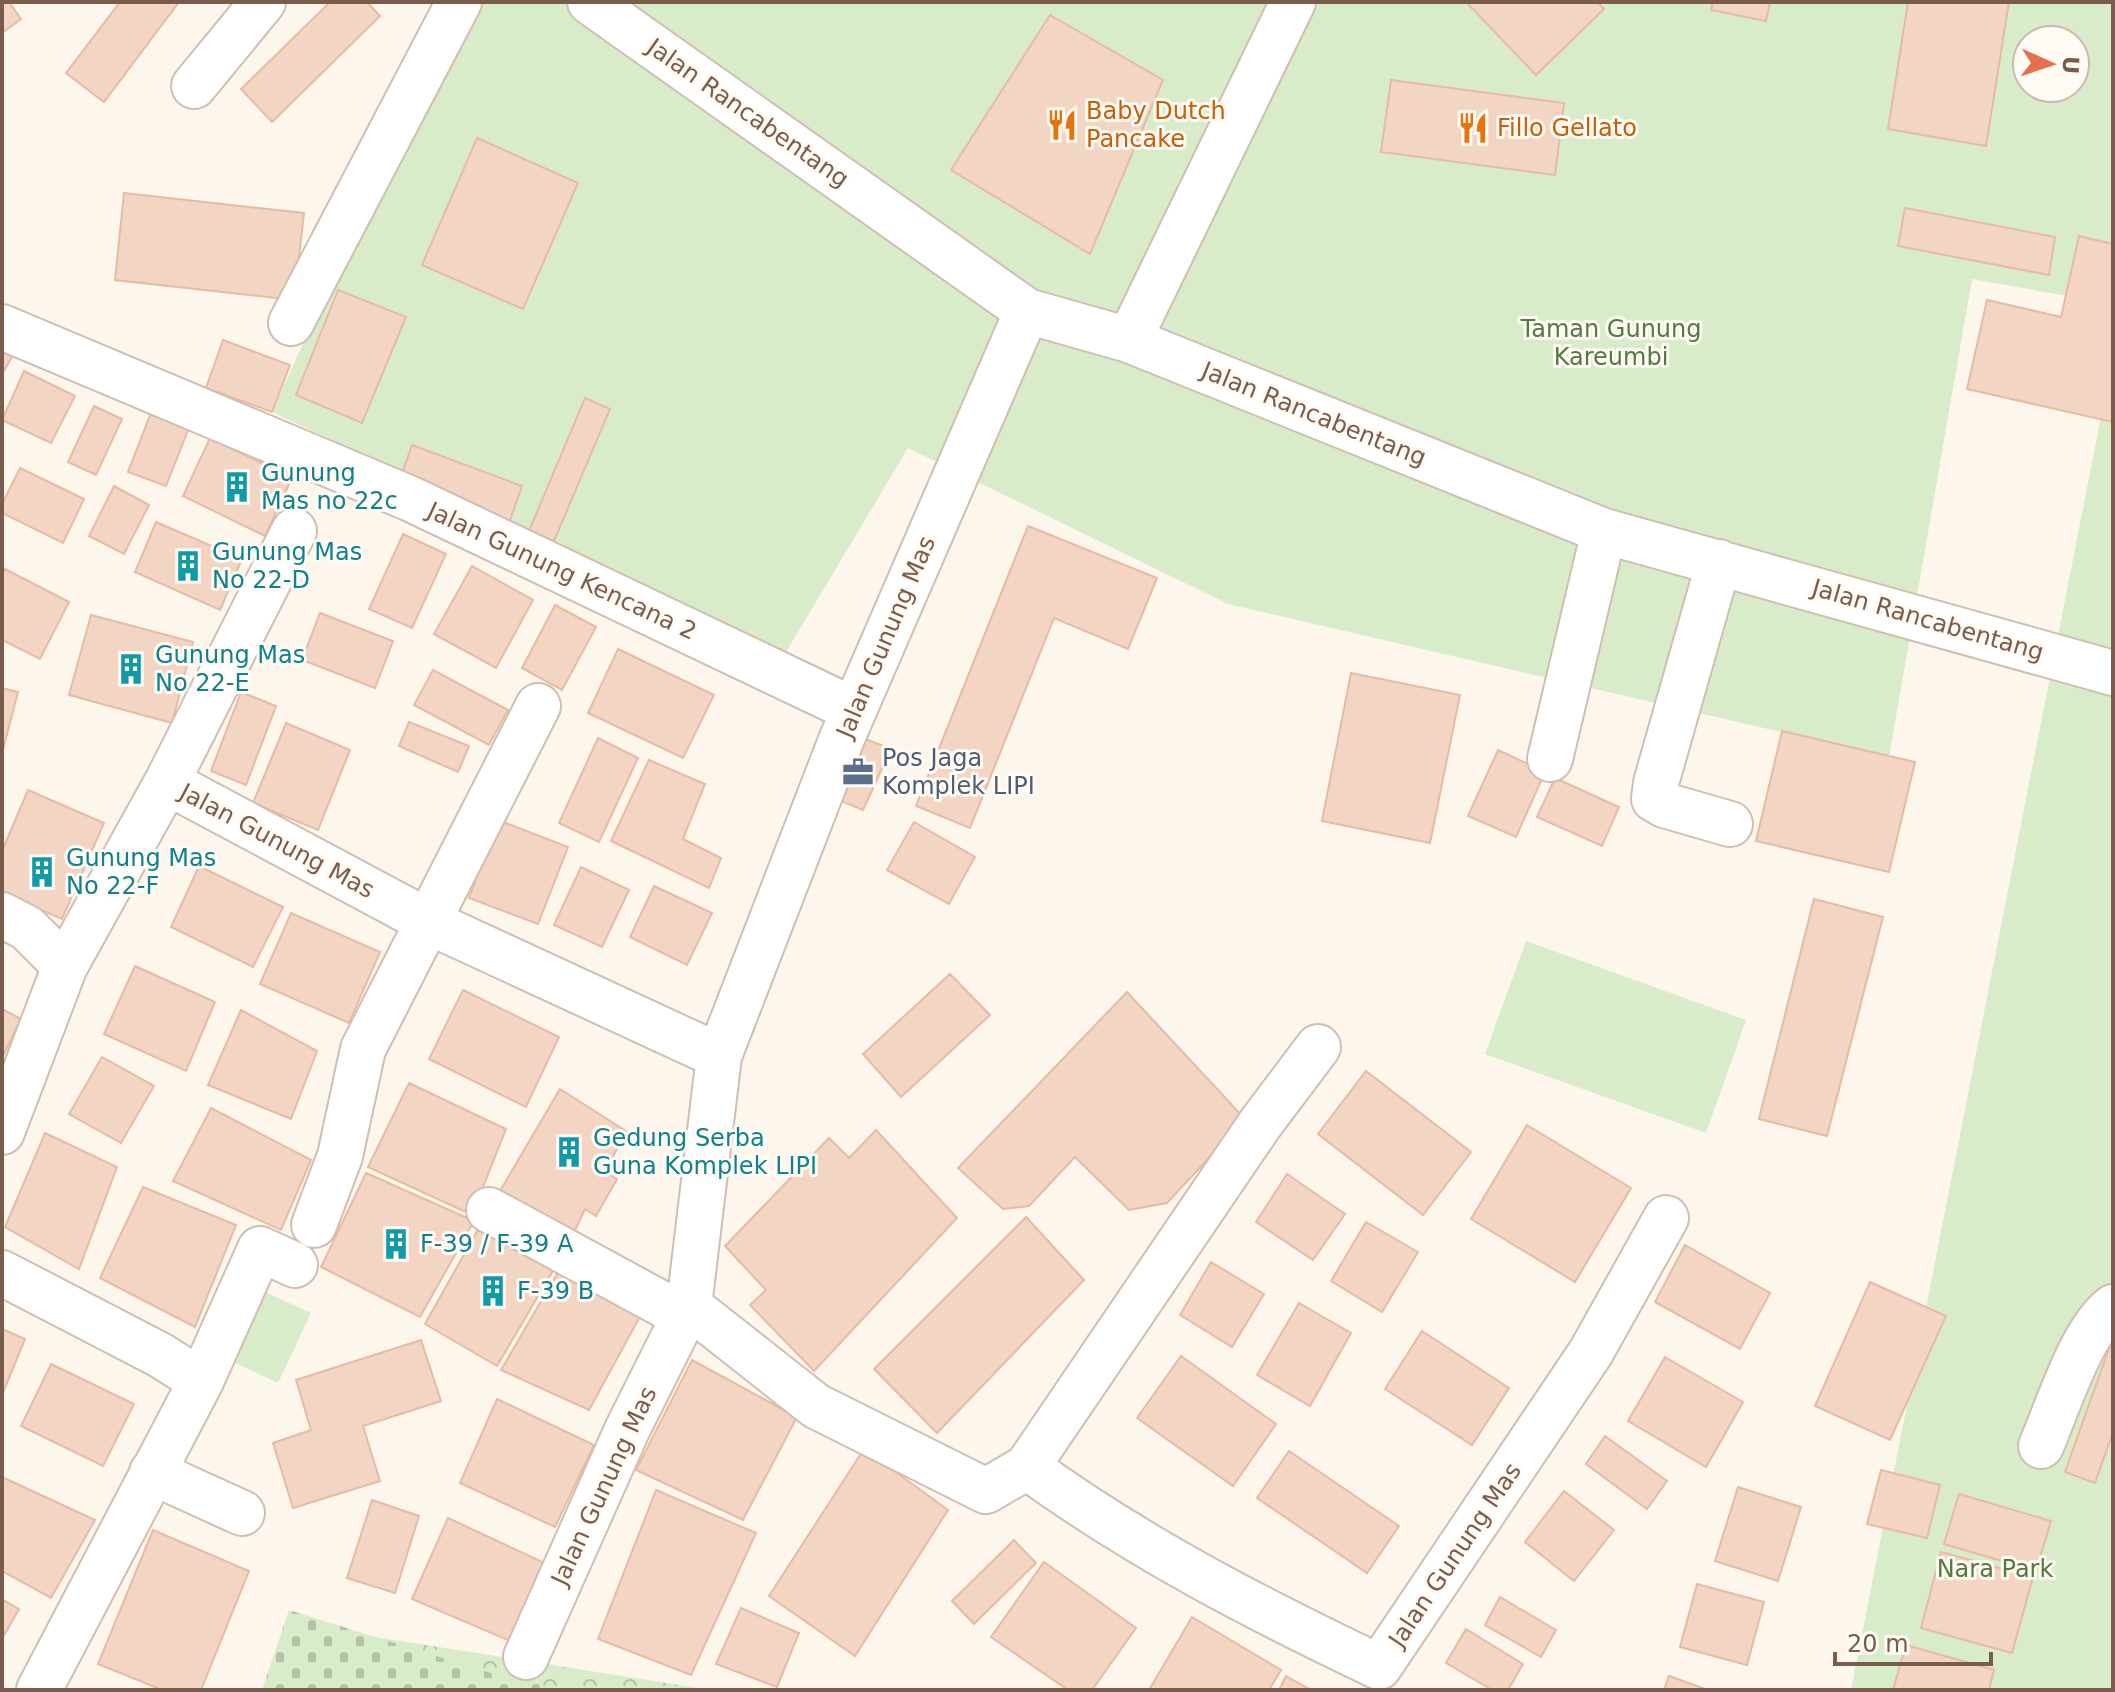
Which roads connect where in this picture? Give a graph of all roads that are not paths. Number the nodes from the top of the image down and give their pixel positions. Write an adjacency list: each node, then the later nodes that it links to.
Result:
1 (263, 2): 5 (street)
2 (459, 2): 7 (street)
3 (590, 2): 6 (street, Jalan Rancabentang)
4 (1293, 2): 9 (street)
5 (194, 86)
6 (1027, 311): 9 (street, Jalan Rancabentang); 15 (street, Jalan Gunung Mas)
7 (291, 323)
8 (2, 327): 15 (street, Jalan Gunung Kencana 2)
9 (1129, 340): 11 (street, Jalan Rancabentang)
10 (294, 531): 17 (street, Jalan Gunung Mas)
11 (1604, 531): 12 (street, Jalan Rancabentang); 16 (street)
12 (1719, 562): 13 (street, Jalan Rancabentang); 18 (street)
13 (2113, 673)
14 (538, 706): 20 (street)
15 (854, 710): 23 (street, Jalan Gunung Mas)
16 (1550, 759)
17 (167, 782): 20 (street, Jalan Gunung Mas); 21 (street, Jalan Gunung Mas)
18 (1730, 824)
19 (2, 915): 21 (street)
20 (429, 922): 23 (street, Jalan Gunung Mas); 27 (street)
21 (65, 966): 24 (street, Jalan Gunung Mas)
22 (1318, 1047): 34 (street)
23 (719, 1056): 31 (street, Jalan Gunung Mas)
24 (2, 1132)
25 (489, 1210): 31 (street)
26 (1666, 1218): 38 (street, Jalan Gunung Mas)
27 (314, 1225)
28 (295, 1265): 32 (street)
29 (2, 1273): 32 (street)
30 (2113, 1307): 33 (street)
31 (687, 1311): 34 (street); 37 (street, Jalan Gunung Mas)
32 (201, 1381): 35 (street)
33 (2041, 1446)
34 (1027, 1467): 38 (street, Jalan Gunung Mas)
35 (152, 1472): 36 (street); 39 (street)
36 (242, 1513)
37 (526, 1657)
38 (1381, 1679)
39 (54, 1684)

